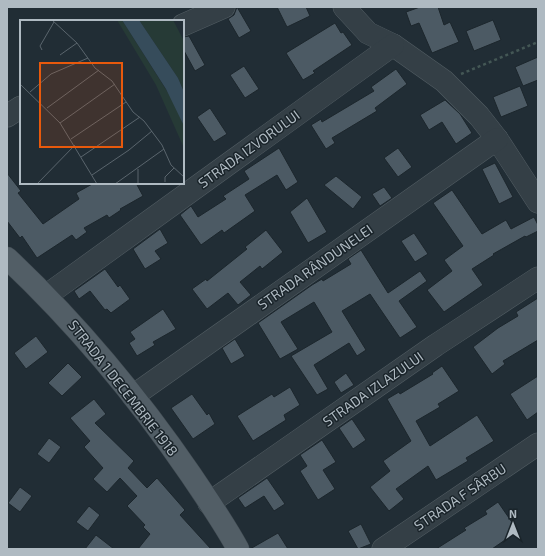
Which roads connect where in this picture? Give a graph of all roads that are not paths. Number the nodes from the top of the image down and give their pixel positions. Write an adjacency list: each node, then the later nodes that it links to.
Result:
1 (224, 7): 3 (street)
2 (344, 7): 4 (street)
3 (184, 25)
4 (393, 46): 7 (street); 11 (street, STRADA IZVORULUI)
5 (20, 108): 6 (street)
6 (7, 116)
7 (497, 139): 8 (street); 12 (street, STRADA RÂNDUNELEI)
8 (538, 202)
9 (7, 258): 11 (main road, STRADA 1 DECEMBRIE 1918)
10 (538, 278): 14 (street, STRADA IZLAZULUI)
11 (47, 295): 12 (main road, STRADA 1 DECEMBRIE 1918)
12 (133, 396): 14 (main road, STRADA 1 DECEMBRIE 1918)
13 (538, 444): 16 (street, STRADA F SÂRBU)
14 (210, 503): 15 (main road, STRADA 1 DECEMBRIE 1918)
15 (234, 547)
16 (383, 549)

